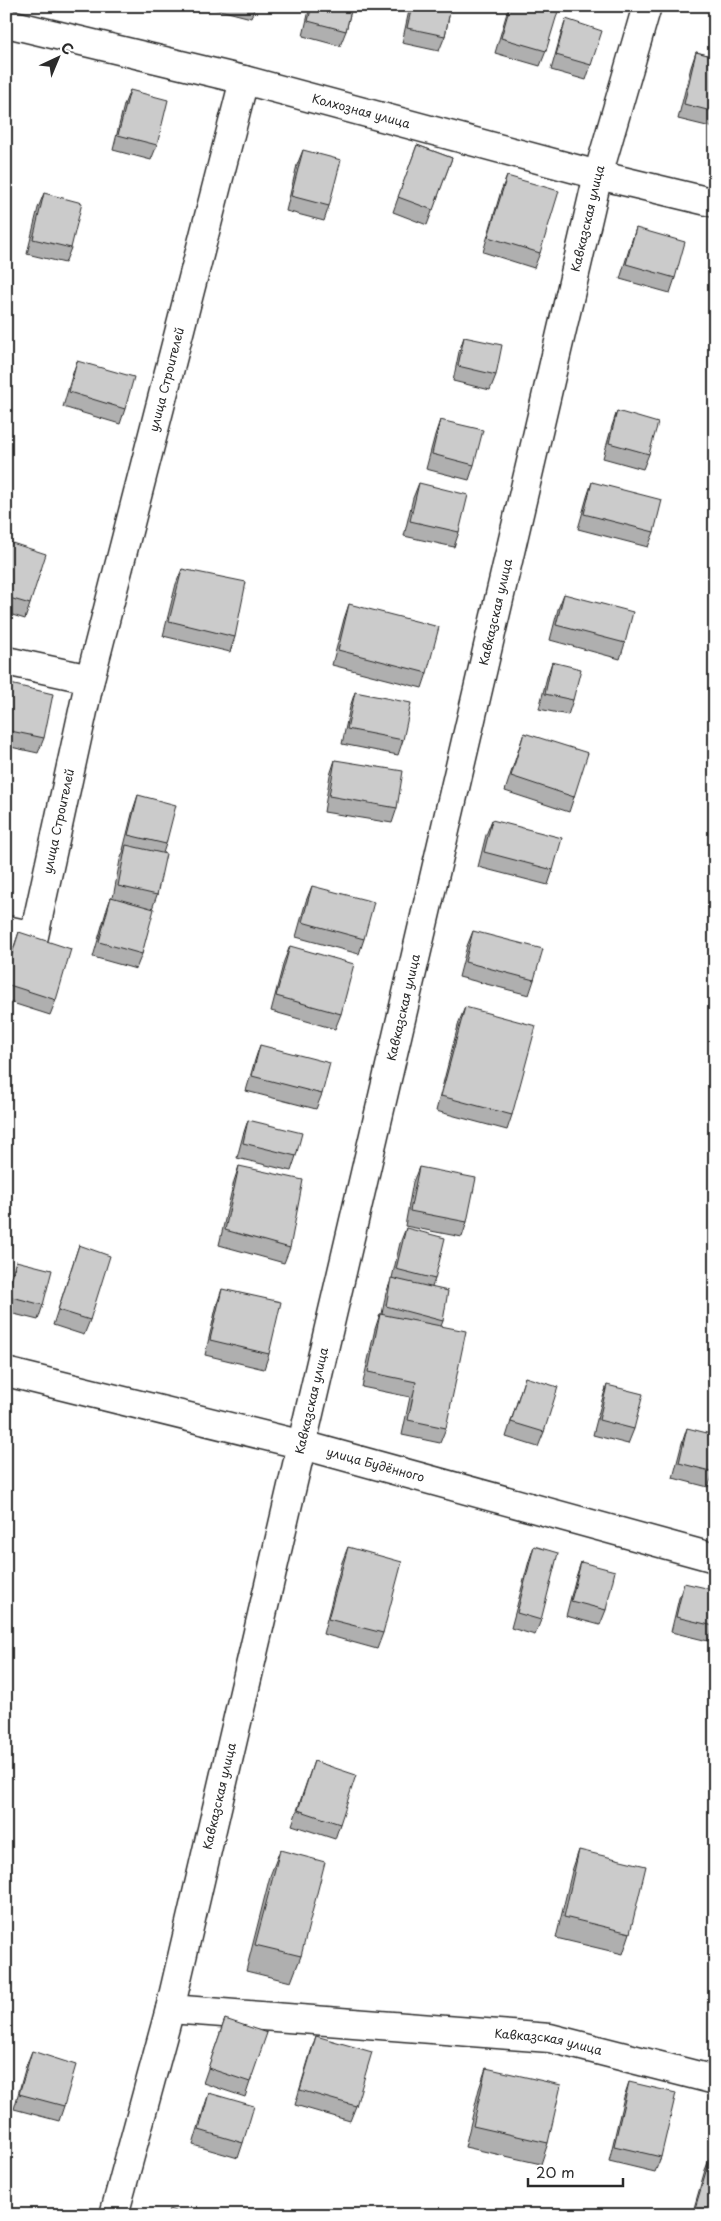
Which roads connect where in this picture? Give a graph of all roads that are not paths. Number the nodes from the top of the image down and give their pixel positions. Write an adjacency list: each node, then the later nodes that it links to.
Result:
1 (647, 6): 4 (street, Кавказская улица)
2 (6, 23): 3 (street, Колхозная улица)
3 (244, 80): 4 (street, Колхозная улица); 7 (street, улица Строителей)
4 (598, 175): 5 (street, Колхозная улица); 10 (street, Кавказская улица)
5 (715, 203)
6 (6, 661): 7 (street)
7 (90, 679): 8 (street, улица Строителей)
8 (6, 930)
9 (6, 1372): 10 (street, улица Будённого)
10 (303, 1445): 11 (street, улица Будённого); 12 (street, Кавказская улица)
11 (715, 1558)
12 (170, 2009): 13 (street, Кавказская улица); 14 (street, Кавказская улица)
13 (715, 2080)
14 (114, 2215)

